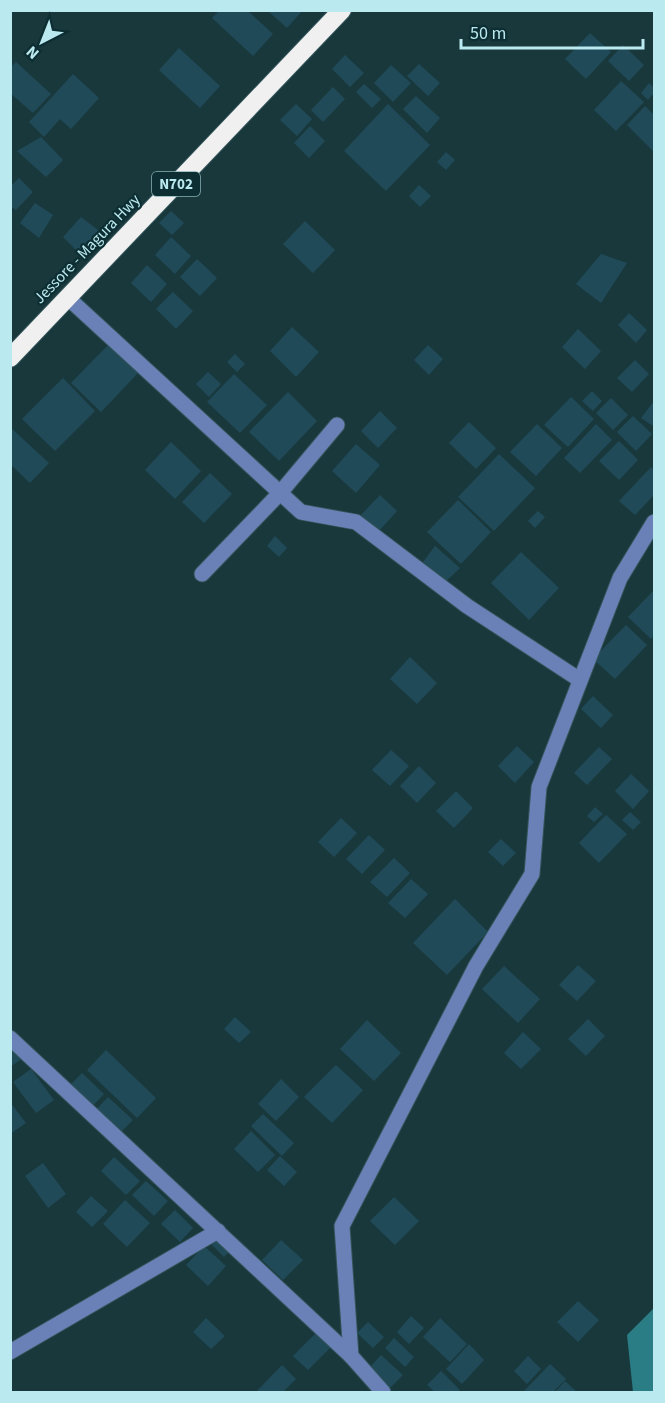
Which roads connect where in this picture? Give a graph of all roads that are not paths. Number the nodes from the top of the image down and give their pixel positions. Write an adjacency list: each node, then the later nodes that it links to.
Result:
1 (342, 10): 2 (highway, Jessore - Magura Hwy / N702)
2 (68, 298): 3 (highway, Jessore - Magura Hwy / N702); 5 (street)
3 (10, 358)
4 (337, 425): 5 (street)
5 (280, 493): 7 (street); 8 (street)
6 (654, 522): 8 (street)
7 (202, 574)
8 (580, 680): 12 (street)
9 (10, 1038): 10 (street)
10 (218, 1231): 11 (street); 12 (street)
11 (10, 1352)
12 (351, 1356): 13 (street)
13 (383, 1392)

